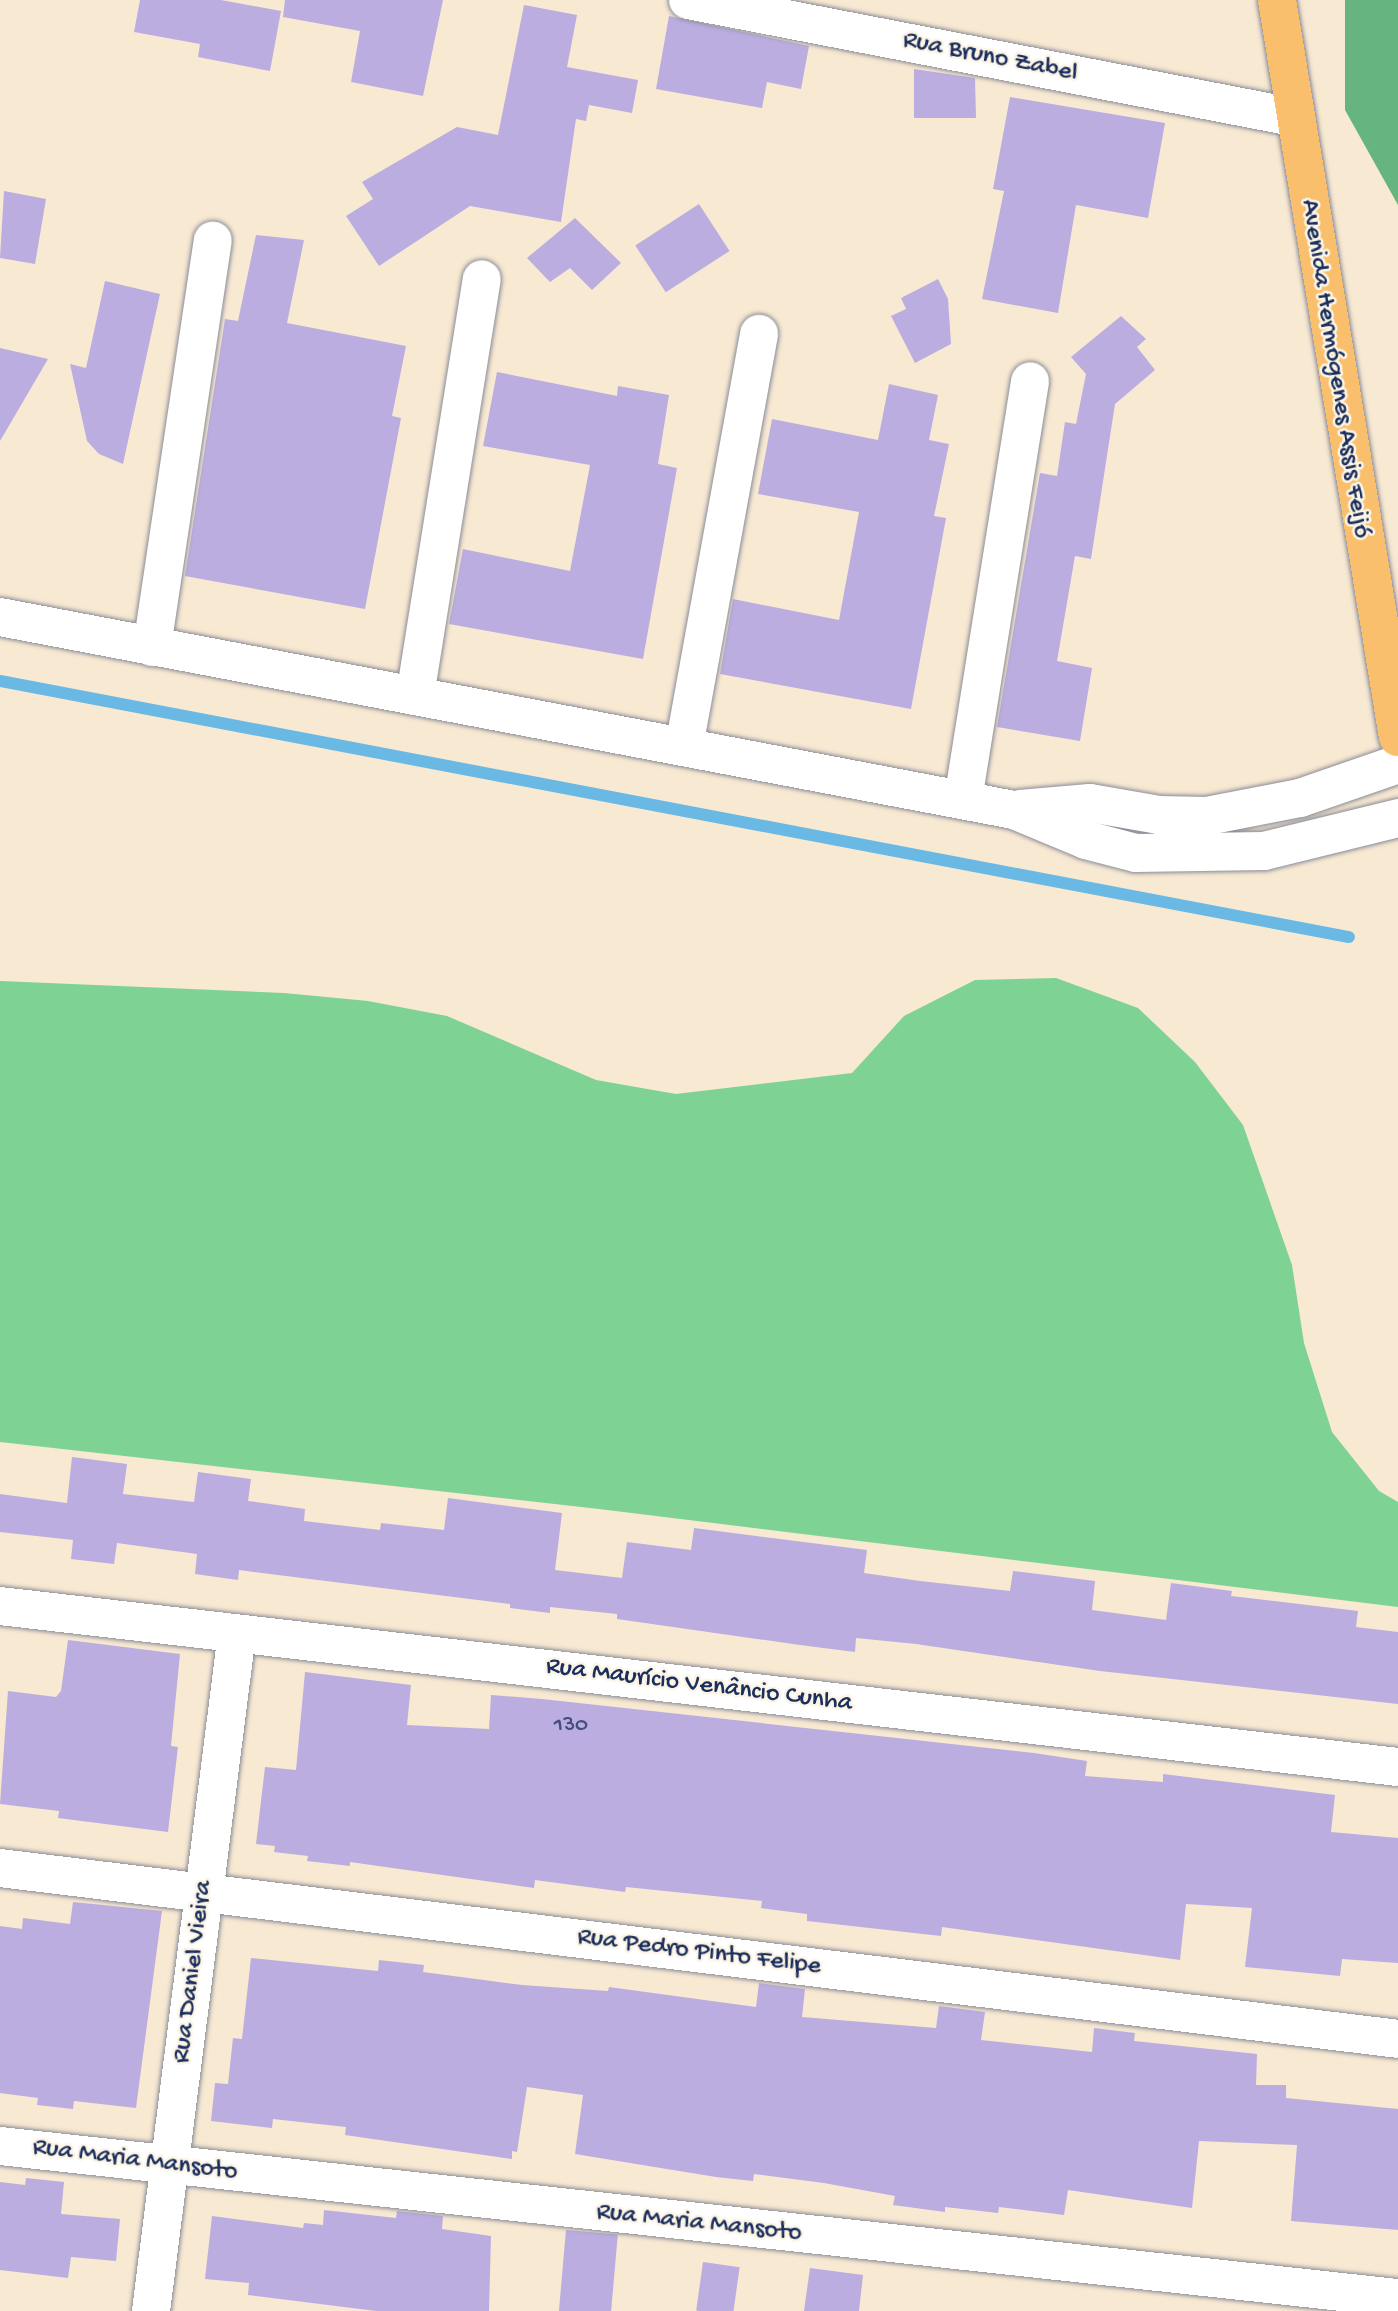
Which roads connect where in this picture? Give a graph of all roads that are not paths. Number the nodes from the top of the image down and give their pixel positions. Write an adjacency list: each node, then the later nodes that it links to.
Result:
1 (688, 0): 3 (street, Rua Bruno Zabel)
2 (1276, 0): 3 (main road, Avenida Hermógenes Assis Feijó)
3 (1293, 117): 8 (main road, Avenida Hermógenes Assis Feijó)
4 (213, 241): 10 (street)
5 (482, 279): 11 (street)
6 (759, 334): 13 (street)
7 (1030, 381): 15 (street)
8 (1385, 584): 12 (main road, Avenida Hermógenes Assis Feijó)
9 (0, 617): 10 (street)
10 (152, 647): 11 (street)
11 (415, 696): 13 (street)
12 (1398, 737)
13 (684, 747): 15 (street)
14 (1398, 764): 16 (street)
15 (963, 800): 16 (street)
16 (1014, 810): 17 (street)
17 (1398, 818)
18 (0, 1606): 19 (street, Rua Maurício Venâncio Cunha)
19 (237, 1633): 20 (street, Rua Maurício Venâncio Cunha); 22 (street, Rua Daniel Vieira)
20 (1398, 1767)
21 (0, 1868): 22 (street, Rua Pedro Pinto Felipe)
22 (204, 1893): 23 (street, Rua Pedro Pinto Felipe); 25 (street, Rua Daniel Vieira)
23 (1398, 2039)
24 (0, 2146): 25 (street, Rua Maria Mansoto)
25 (169, 2165): 26 (street, Rua Maria Mansoto); 27 (street, Rua Daniel Vieira)
26 (1398, 2298)
27 (151, 2311)

